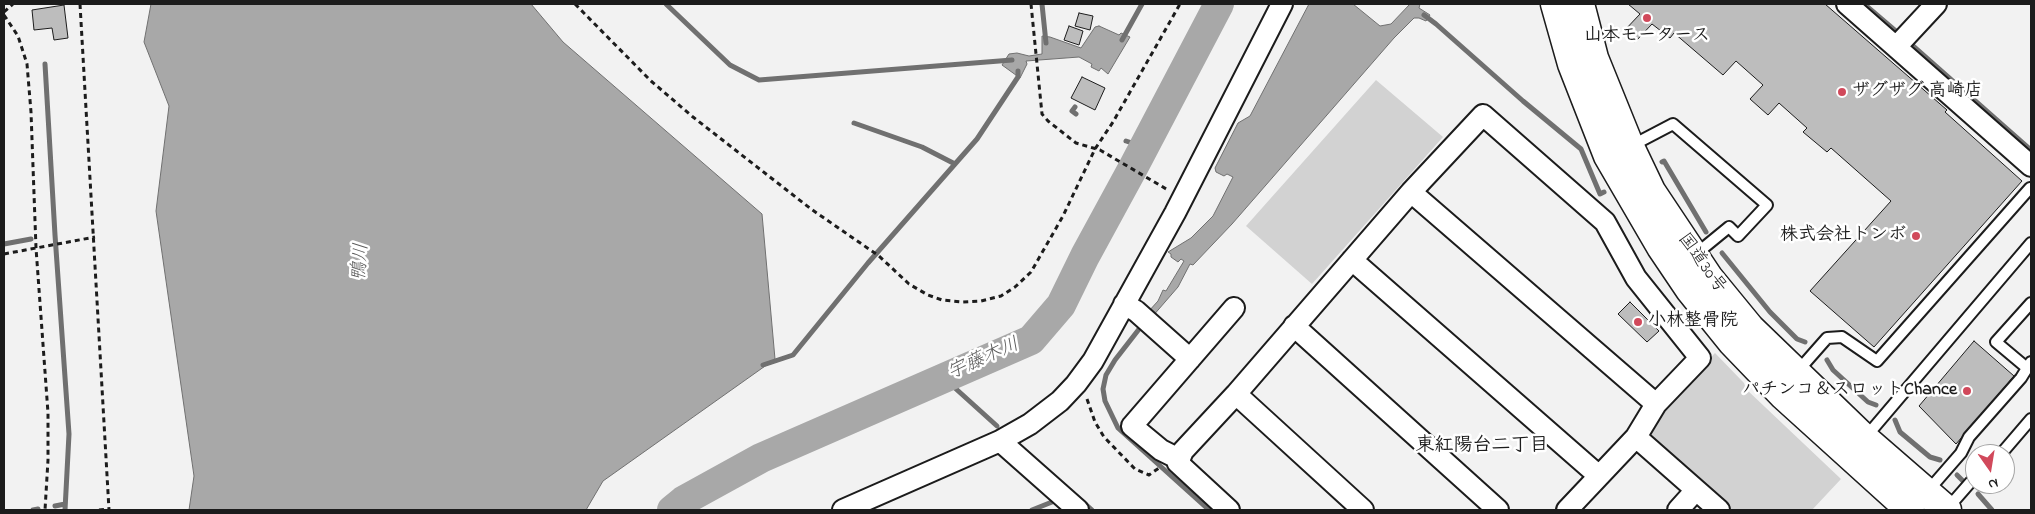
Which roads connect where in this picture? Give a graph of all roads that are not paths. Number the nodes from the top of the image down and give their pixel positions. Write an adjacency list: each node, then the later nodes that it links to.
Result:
1 (1282, 4): 15 (street)
2 (1555, 4): 32 (highway, 国道30号)
3 (1580, 4): 7 (highway, 国道30号)
4 (1847, 4): 6 (street)
5 (1936, 4): 6 (street)
6 (1896, 47): 8 (street)
7 (1630, 147): 12 (highway, 国道30号); 12 (lane)
8 (2031, 166)
9 (2030, 188): 20 (lane)
10 (1411, 192): 13 (street); 22 (street); 22 (street)
11 (2031, 242): 25 (lane)
12 (1694, 256): 20 (highway, 国道30号)
13 (1352, 260): 17 (street); 29 (street)
14 (2031, 303): 19 (lane)
15 (1124, 304): 18 (street); 26 (street)
16 (1234, 308): 18 (street)
17 (1294, 326): 21 (street); 37 (street)
18 (1190, 359): 28 (street)
19 (2029, 365): 32 (lane)
20 (1796, 373): 25 (highway, 国道30号)
21 (1236, 394): 28 (street); 36 (street)
22 (1656, 404): 24 (street)
23 (2031, 419): 27 (lane)
24 (1636, 437): 29 (street); 31 (street)
25 (1864, 438): 32 (highway, 国道30号)
26 (1000, 441): 33 (street); 34 (street)
27 (2010, 444)
28 (1179, 459): 35 (street)
29 (1599, 476): 38 (street)
30 (1965, 489): 41 (lane)
31 (1696, 490): 39 (street); 40 (street)
32 (1918, 502): 41 (highway, 国道30号)
33 (843, 510)
34 (1078, 510)
35 (1230, 510)
36 (1363, 510)
37 (1498, 510)
38 (1567, 510)
39 (1678, 510)
40 (1719, 510)
41 (1947, 510)

